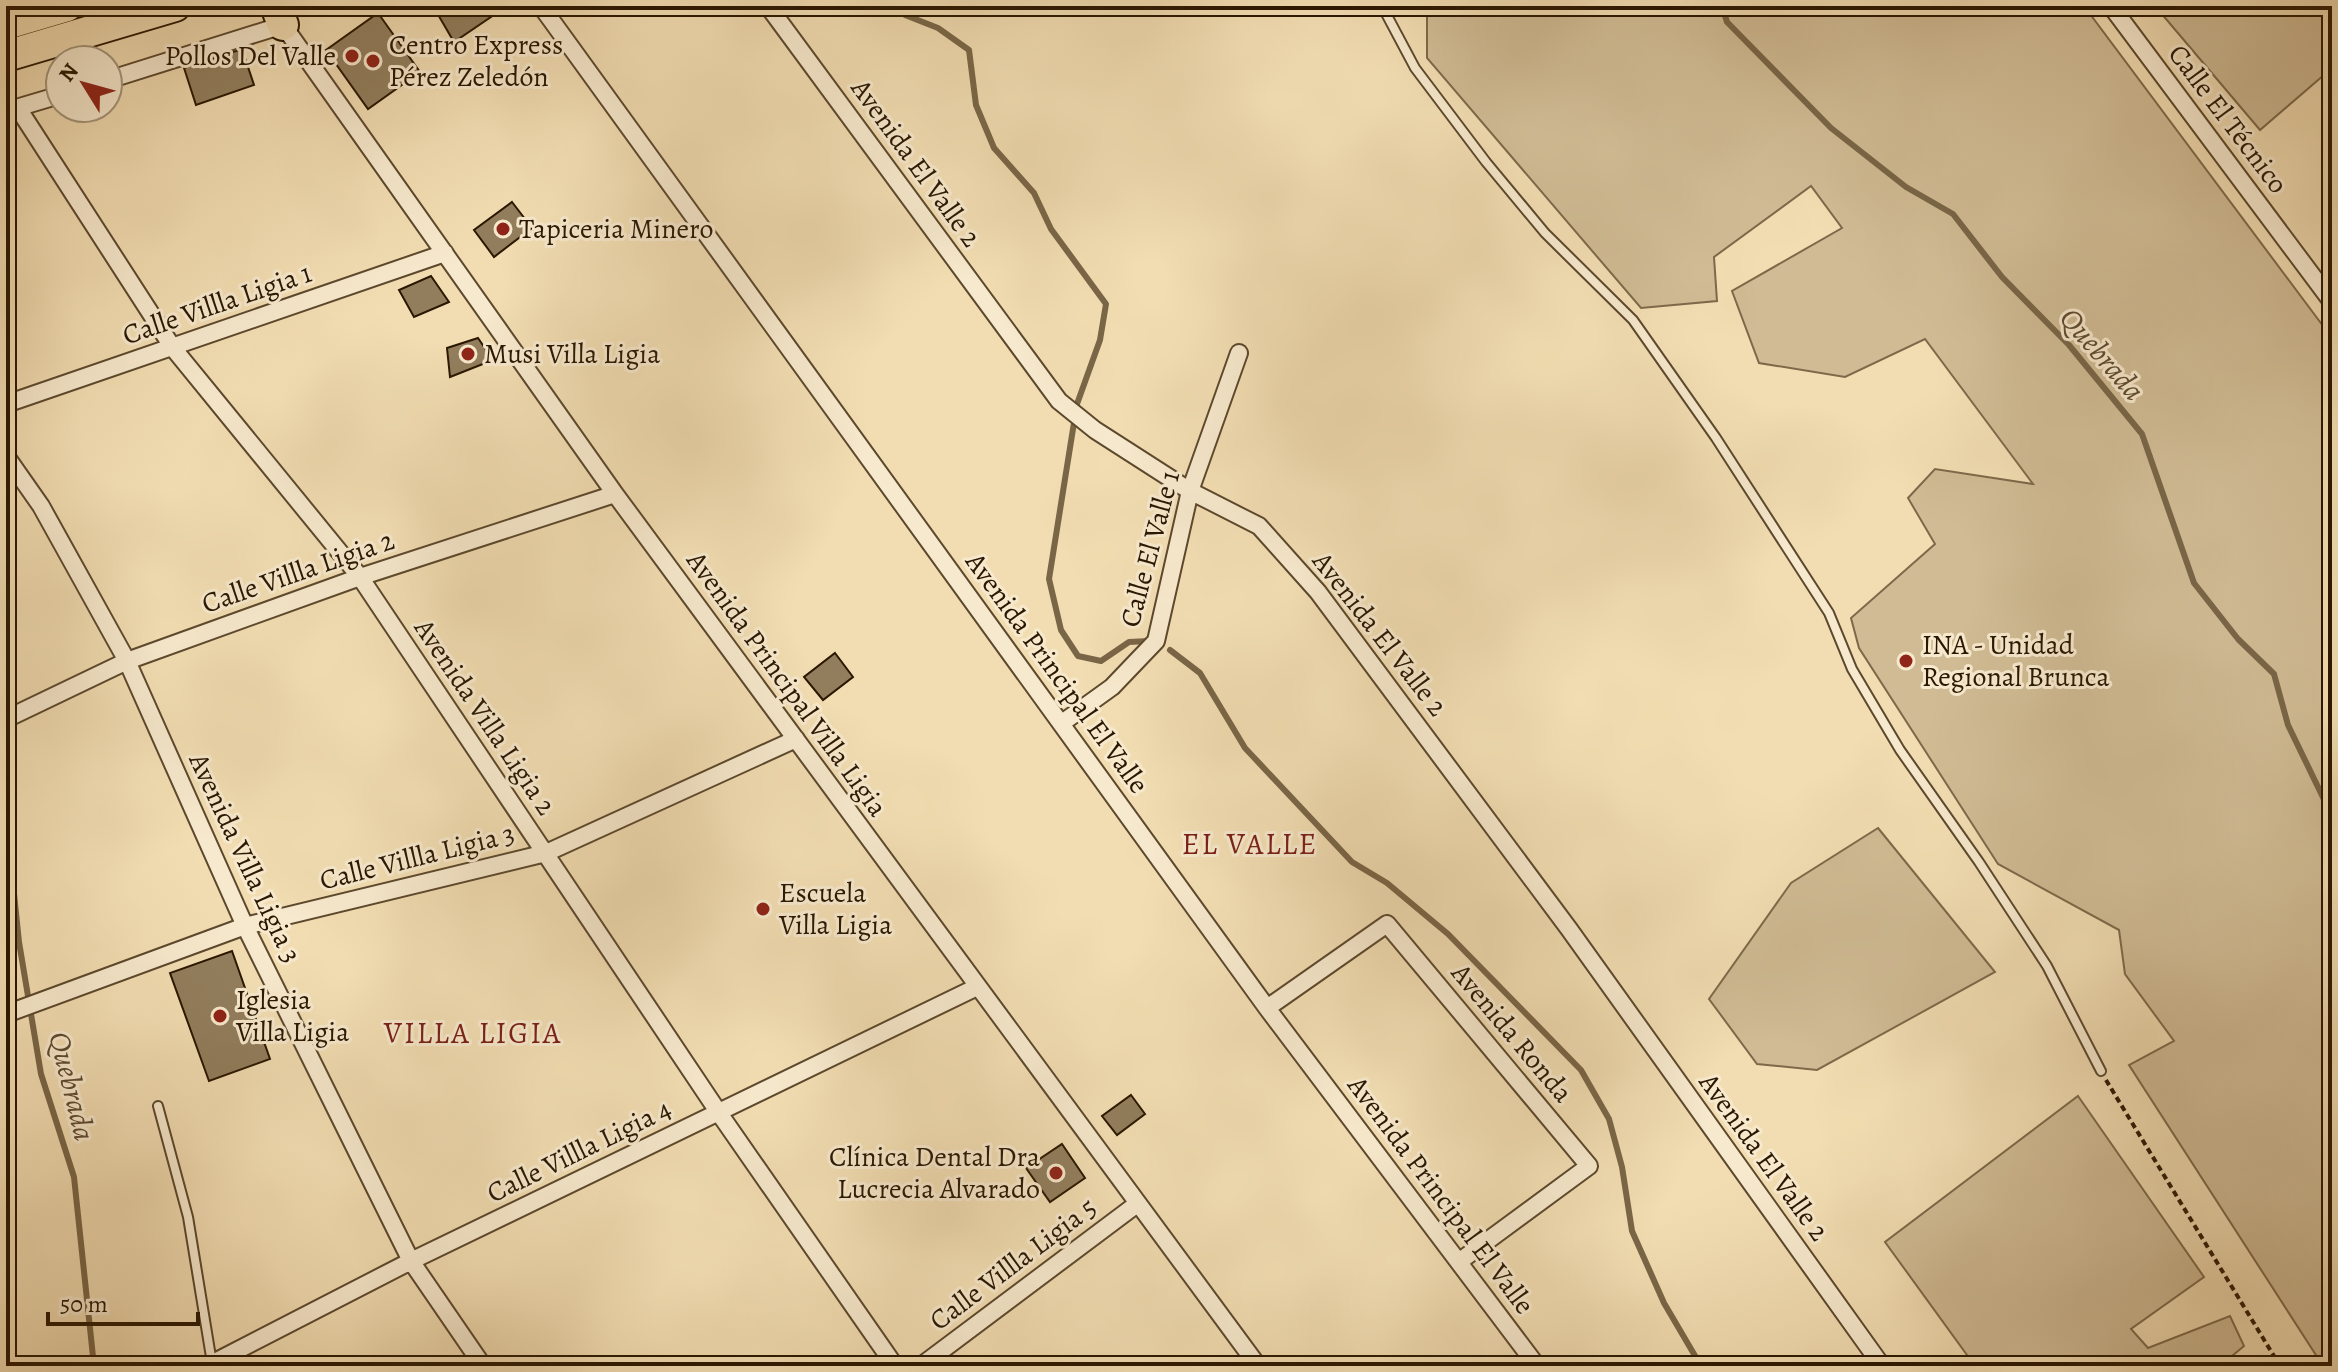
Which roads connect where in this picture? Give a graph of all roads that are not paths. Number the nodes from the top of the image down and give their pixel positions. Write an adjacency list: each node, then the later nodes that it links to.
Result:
1 (67, 6): 8 (highway)
2 (175, 6): 9 (highway)
3 (541, 6): 24 (street, Avenida Principal El Valle)
4 (768, 6): 19 (street, Avenida El Valle 2)
5 (1382, 6): 31 (lane)
6 (2111, 6): 14 (street, Calle El Técnico)
7 (280, 16): 10 (street); 13 (street, Avenida Principal Villa Ligia)
8 (6, 24)
9 (6, 56)
10 (124, 74)
11 (44, 100): 12 (street)
12 (12, 109): 15 (street, Avenida Villa Ligia 2)
13 (445, 253): 15 (street, Calle Villla Ligia 1); 20 (street, Avenida Principal Villa Ligia)
14 (2332, 302)
15 (173, 348): 17 (street, Calle Villla Ligia 1); 21 (street, Avenida Villa Ligia 2)
16 (1239, 353): 19 (street, Calle El Valle 1)
17 (6, 404)
18 (6, 456): 22 (street, Avenida Villa Ligia 3)
19 (1190, 491): 24 (street, Calle El Valle 1); 43 (street, Avenida El Valle 2)
20 (615, 494): 21 (street, Calle Villla Ligia 2); 25 (street, Avenida Principal Villa Ligia)
21 (360, 577): 22 (street, Calle Villla Ligia 2); 26 (street, Avenida Villa Ligia 2)
22 (127, 661): 23 (street, Calle Villla Ligia 2); 27 (street, Avenida Villa Ligia 3)
23 (6, 719)
24 (1062, 723): 29 (street, Avenida Principal El Valle)
25 (796, 739): 26 (street, Calle Villla Ligia 3); 28 (street, Avenida Principal Villa Ligia)
26 (546, 853): 27 (street, Calle Villla Ligia 3); 33 (street, Avenida Villa Ligia 2)
27 (245, 926): 30 (street, Calle Villla Ligia 3); 35 (street, Avenida Villa Ligia 3)
28 (977, 987): 33 (street, Calle Villla Ligia 4); 34 (street, Avenida Principal Villa Ligia)
29 (1267, 1008): 36 (street, Avenida Principal El Valle); 36 (street, Avenida Ronda)
30 (11, 1013)
31 (2101, 1071)
32 (158, 1106): 37 (lane)
33 (719, 1113): 35 (street, Calle Villla Ligia 4); 39 (street, Avenida Villa Ligia 2)
34 (1137, 1204): 40 (street, Calle Villla Ligia 5); 41 (street, Avenida Principal Villa Ligia)
35 (411, 1261): 37 (street, Calle Villla Ligia 4); 38 (street, Avenida Villa Ligia 3)
36 (1460, 1261): 42 (street, Avenida Principal El Valle)
37 (210, 1364)
38 (483, 1366)
39 (895, 1366)
40 (921, 1366)
41 (1258, 1366)
42 (1537, 1366)
43 (1882, 1366)

